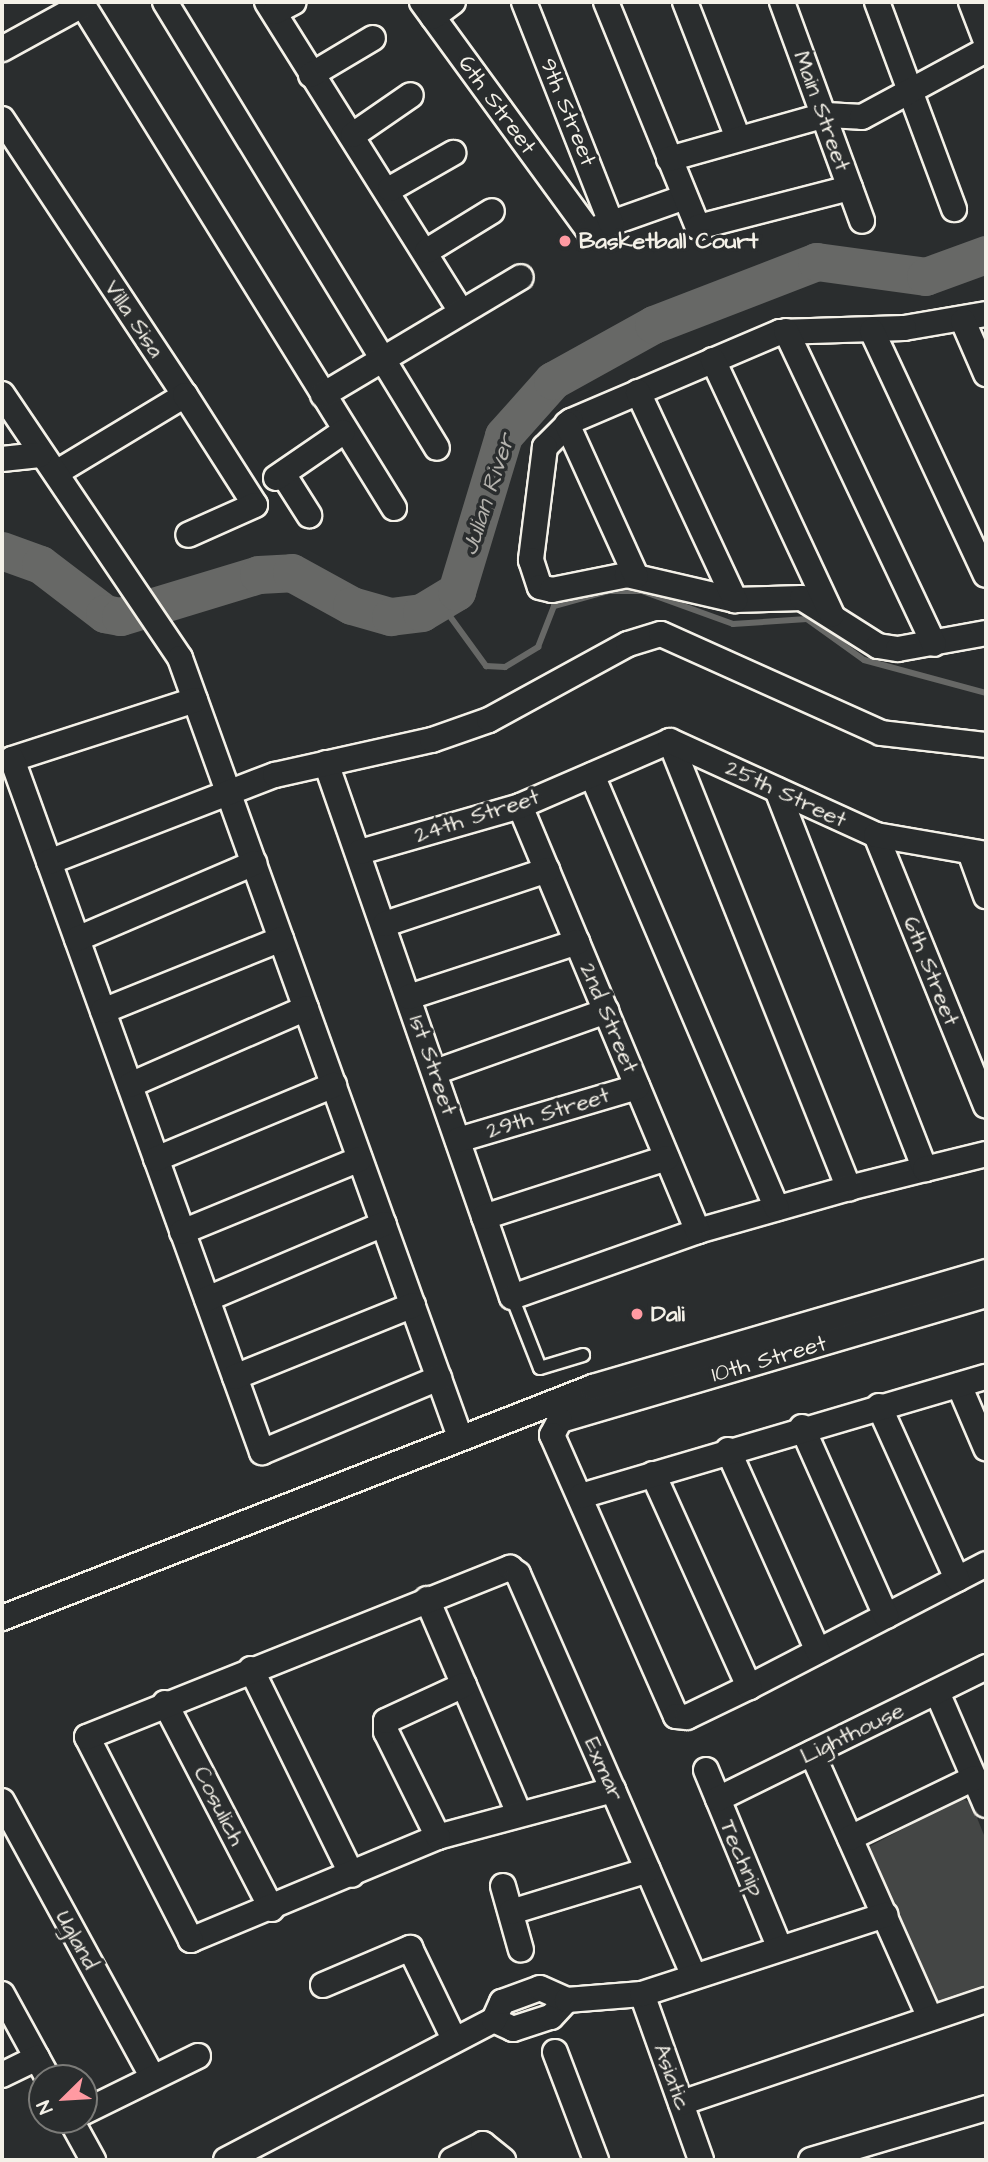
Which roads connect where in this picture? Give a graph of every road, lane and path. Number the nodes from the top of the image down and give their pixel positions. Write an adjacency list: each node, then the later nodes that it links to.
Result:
1 (164, 2): 42 (street)
2 (453, 2): 11 (street)
3 (524, 2): 25 (street, 9th Street)
4 (606, 2): 24 (street)
5 (685, 2): 22 (street)
6 (782, 2): 19 (street, Main Street)
7 (877, 2): 18 (street)
8 (971, 2): 13 (street)
9 (82, 4): 14 (street); 47 (street)
10 (279, 5): 16 (street)
11 (427, 9): 26 (street, 6th Street)
12 (373, 38): 16 (street)
13 (986, 41)
14 (2, 49)
15 (986, 50): 18 (street)
16 (311, 75): 21 (street)
17 (411, 95): 21 (street)
18 (912, 95): 19 (street); 30 (street)
19 (825, 115): 22 (street); 27 (street, Main Street)
20 (2, 119): 46 (street, Villa Sisa)
21 (352, 135): 28 (street)
22 (738, 138): 24 (street)
23 (453, 153): 28 (street)
24 (669, 159): 29 (street)
25 (588, 163): 26 (street, 6th Street); 33 (street, 9th Street)
26 (548, 175): 33 (street)
27 (850, 188): 29 (street); 32 (street, Main Street)
28 (390, 189): 34 (street)
29 (682, 198): 33 (street)
30 (954, 209)
31 (492, 211): 34 (street)
32 (862, 221)
33 (611, 222)
34 (427, 251): 36 (street)
35 (522, 277): 36 (street)
36 (460, 310): 42 (street)
37 (986, 314): 38 (street)
38 (963, 321): 40 (street); 43 (street)
39 (786, 331): 40 (street); 41 (street); 62 (street)
40 (872, 331): 57 (street)
41 (713, 360): 44 (street); 60 (street)
42 (383, 363): 47 (street); 50 (street)
43 (986, 374)
44 (638, 392): 48 (street); 59 (street)
45 (2, 394): 51 (street)
46 (185, 395): 53 (street); 56 (street, Villa Sisa)
47 (323, 395): 49 (street)
48 (566, 424): 58 (street); 58 (street)
49 (343, 432): 54 (street); 55 (street)
50 (437, 448)
51 (40, 455): 52 (street); 53 (street)
52 (2, 459)
53 (59, 471): 63 (street)
54 (394, 508)
55 (309, 515)
56 (188, 535)
57 (986, 575)
58 (636, 576): 59 (street)
59 (735, 600): 60 (street)
60 (832, 615): 62 (street)
61 (986, 633): 62 (street)
62 (934, 644)
63 (195, 699): 69 (street); 74 (street)
64 (670, 741): 67 (street); 68 (street, 25th Street); 97 (street)
65 (986, 745): 66 (street)
66 (326, 762): 69 (street); 72 (street, 1st Street)
67 (592, 775): 70 (street, 24th Street); 98 (street)
68 (777, 790): 71 (street, 25th Street); 96 (street)
69 (228, 791): 74 (street); 75 (street)
70 (520, 806): 72 (street, 24th Street); 76 (street, 2nd Street)
71 (876, 835): 73 (street, 25th Street); 90 (street, 6th Street)
72 (360, 852): 78 (street, 1st Street)
73 (978, 855): 77 (street)
74 (49, 862): 79 (street)
75 (254, 863): 79 (street); 80 (street)
76 (547, 870): 78 (street); 81 (street, 2nd Street)
77 (986, 896)
78 (385, 924): 82 (street, 1st Street)
79 (77, 939): 84 (street)
80 (281, 939): 83 (street); 84 (street)
81 (577, 942): 82 (street); 85 (street, 2nd Street)
82 (410, 997): 86 (street, 1st Street)
83 (306, 1008): 87 (street); 88 (street)
84 (103, 1011): 87 (street)
85 (606, 1011): 86 (street); 89 (street, 2nd Street)
86 (435, 1072): 91 (street, 1st Street)
87 (130, 1085): 94 (street)
88 (334, 1085): 94 (street); 95 (street)
89 (637, 1087): 91 (street, 29th Street); 93 (street, 2nd Street)
90 (986, 1106)
91 (458, 1140): 99 (street, 1st Street)
92 (986, 1154): 96 (street)
93 (667, 1158): 99 (street); 101 (street, 2nd Street)
94 (156, 1159): 102 (street)
95 (360, 1159): 100 (street); 102 (street)
96 (925, 1169): 97 (street)
97 (849, 1188): 98 (street)
98 (777, 1208): 101 (street)
99 (484, 1217): 105 (street, 1st Street)
100 (384, 1224): 106 (street); 107 (street)
101 (698, 1231): 105 (street)
102 (183, 1232): 106 (street)
103 (986, 1272): 115 (street)
104 (986, 1295): 119 (street, 10th Street)
105 (512, 1297): 108 (lane, 1st Street)
106 (207, 1299): 109 (street)
107 (413, 1305): 109 (street); 111 (street)
108 (583, 1355)
109 (235, 1377): 111 (street)
110 (986, 1377): 112 (street)
111 (439, 1378): 115 (street)
112 (959, 1385): 113 (street); 116 (street)
113 (879, 1406): 114 (street); 121 (street)
114 (802, 1427): 117 (street); 123 (street)
115 (460, 1437): 124 (street)
116 (986, 1448)
117 (728, 1450): 118 (street); 125 (street)
118 (653, 1474): 119 (street); 129 (street)
119 (580, 1496): 129 (street)
120 (986, 1563): 121 (street)
121 (957, 1579): 123 (street)
122 (426, 1599): 127 (street); 128 (street); 135 (street, Exmar)
123 (886, 1616): 125 (street)
124 (2, 1618)
125 (818, 1651): 129 (street)
126 (986, 1667): 130 (street, Lighthouse)
127 (251, 1669): 131 (street); 143 (street)
128 (464, 1685): 139 (street); 140 (street)
129 (748, 1687)
130 (937, 1692): 132 (street, Lighthouse); 134 (street)
131 (166, 1703): 145 (street, Cosulich); 145 (street)
132 (812, 1753): 136 (street, Lighthouse); 141 (street)
133 (705, 1770): 136 (street, Technip)
134 (974, 1778): 138 (street); 141 (street)
135 (613, 1790): 139 (street); 142 (street, Exmar)
136 (718, 1799): 148 (street, Technip)
137 (2, 1801): 162 (street, Ugland)
138 (986, 1805)
139 (519, 1811): 140 (street)
140 (438, 1837): 143 (street)
141 (850, 1839): 147 (street)
142 (648, 1870): 146 (street); 150 (street, Exmar)
143 (352, 1875): 145 (street)
144 (503, 1886): 146 (street)
145 (272, 1909)
146 (511, 1912): 149 (street)
147 (885, 1915): 148 (street); 155 (street)
148 (779, 1946): 150 (street)
149 (521, 1950)
150 (693, 1974): 153 (street)
151 (323, 1985): 156 (street)
152 (2, 1994): 159 (street)
153 (642, 1994): 156 (street); 163 (street, Asiatic)
154 (986, 2000): 155 (street)
155 (930, 2018): 163 (street)
156 (453, 2037): 168 (street)
157 (555, 2052): 171 (street)
158 (198, 2056): 162 (street)
159 (40, 2064)
160 (28, 2070): 161 (street)
161 (2, 2075)
162 (153, 2078): 164 (street)
163 (681, 2103): 172 (street, Asiatic)
164 (98, 2105)
165 (986, 2108): 173 (street)
166 (79, 2134): 167 (street)
167 (93, 2160)
168 (226, 2160)
169 (452, 2160): 170 (street)
170 (503, 2160)
171 (596, 2160)
172 (701, 2160)
173 (811, 2160)

